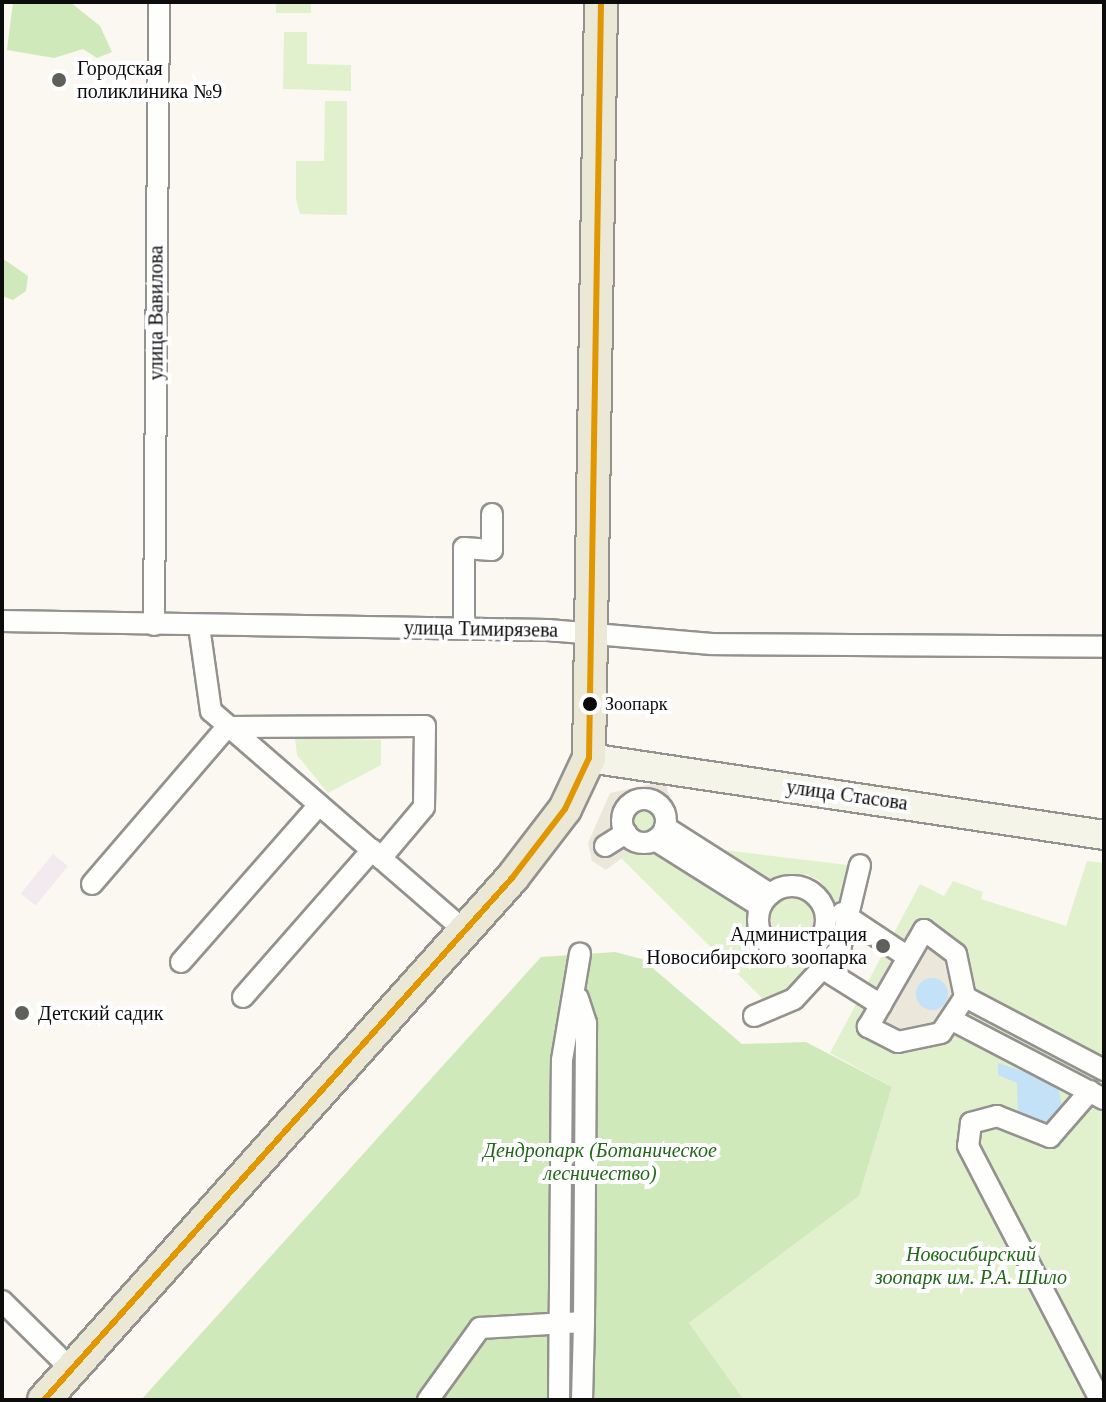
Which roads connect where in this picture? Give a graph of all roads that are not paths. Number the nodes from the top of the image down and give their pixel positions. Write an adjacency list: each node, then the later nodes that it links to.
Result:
1 (159, 2): 5 (street, улица Вавилова)
2 (601, 2): 8 (main road)
3 (492, 514): 7 (street)
4 (2, 621): 5 (street, улица Тимирязева)
5 (154, 625): 6 (street, улица Тимирязева)
6 (199, 626): 7 (street, улица Тимирязева); 10 (street)
7 (464, 628): 8 (street, улица Тимирязева)
8 (596, 632): 9 (street, улица Тимирязева); 11 (main road)
9 (1104, 647)
10 (227, 727): 12 (street); 17 (street); 19 (street)
11 (589, 758): 15 (street, улица Стасова); 22 (main road)
12 (319, 805): 17 (street); 27 (street)
13 (626, 833): 14 (street); 14 (street); 16 (street)
14 (660, 834): 20 (street)
15 (1104, 835)
16 (605, 846)
17 (377, 854): 22 (street); 29 (street)
18 (860, 865): 21 (street)
19 (92, 884)
20 (765, 900): 23 (street); 23 (street)
21 (854, 921): 24 (street); 25 (street)
22 (465, 931): 40 (main road)
23 (822, 938): 24 (street)
24 (840, 949): 28 (street)
25 (902, 953): 30 (street); 32 (street)
26 (580, 954): 31 (street)
27 (181, 962)
28 (833, 976): 32 (street); 33 (street)
29 (243, 997)
30 (965, 997): 34 (street); 35 (street)
31 (578, 998): 38 (street); 39 (street)
32 (875, 1002): 34 (street)
33 (754, 1016)
34 (954, 1021): 36 (street)
35 (1104, 1070)
36 (1097, 1095): 45 (street)
37 (2, 1301): 40 (street)
38 (560, 1321): 39 (street); 42 (street); 43 (street)
39 (584, 1322): 44 (street)
40 (71, 1369): 41 (main road)
41 (44, 1400)
42 (428, 1400)
43 (559, 1400)
44 (582, 1400)
45 (1100, 1400)

